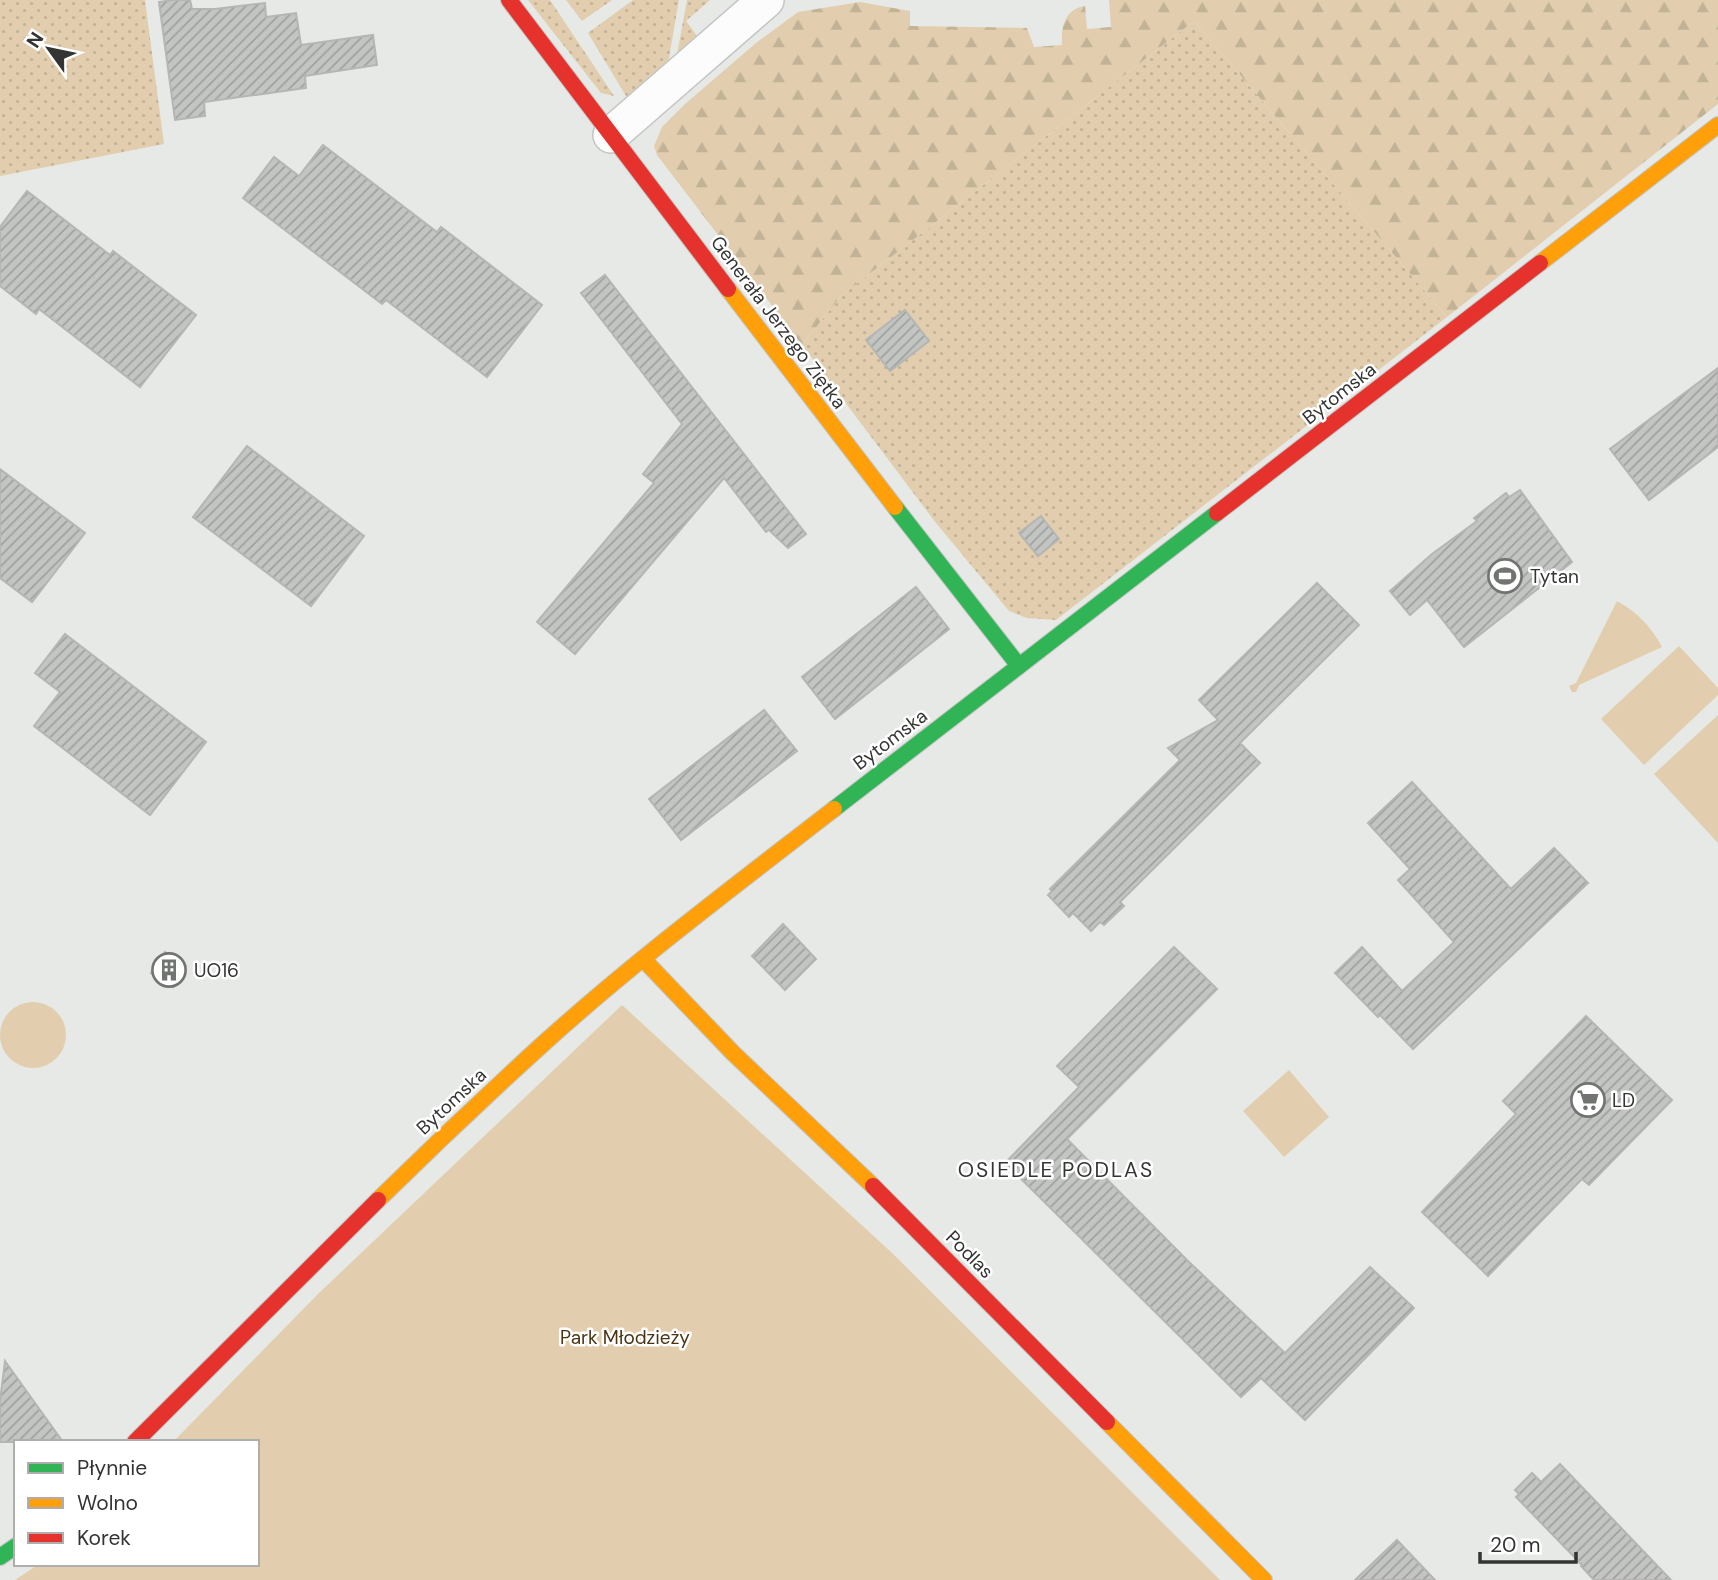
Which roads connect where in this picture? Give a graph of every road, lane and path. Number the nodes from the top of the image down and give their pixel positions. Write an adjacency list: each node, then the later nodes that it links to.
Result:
1 (509, 0): 4 (street, Generała Jerzego Ziętka)
2 (766, 0): 4 (street)
3 (1718, 125): 5 (street, Bytomska)
4 (611, 135): 5 (street, Generała Jerzego Ziętka)
5 (1019, 666): 6 (street, Bytomska)
6 (644, 960): 7 (street, Bytomska); 8 (street, Podlas)
7 (137, 1440)
8 (1264, 1580)

